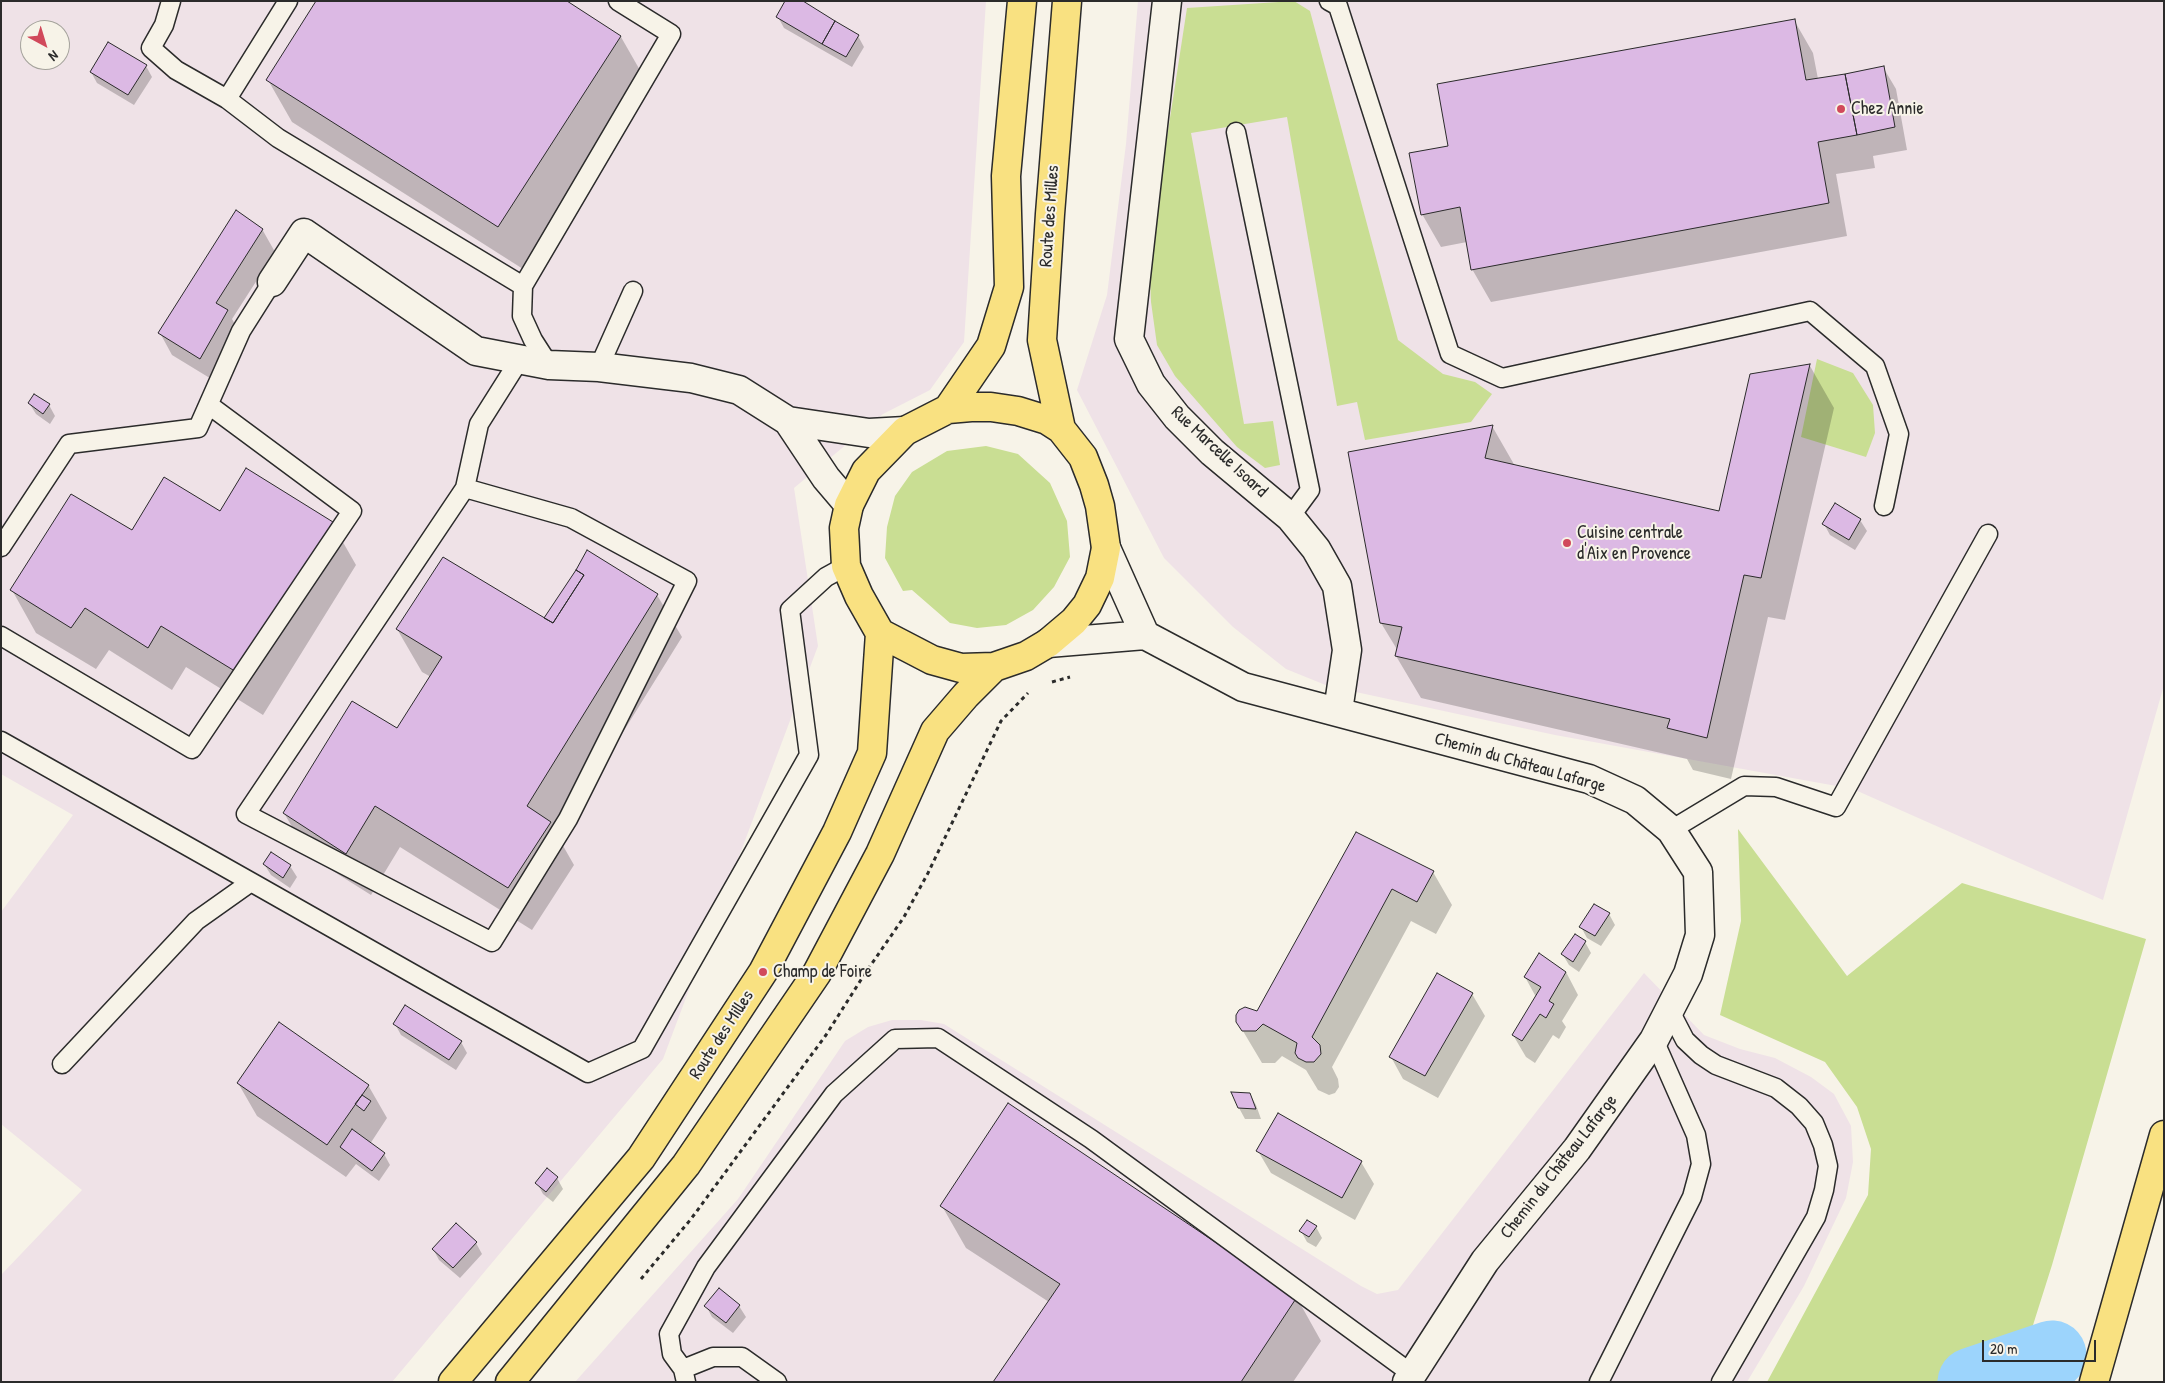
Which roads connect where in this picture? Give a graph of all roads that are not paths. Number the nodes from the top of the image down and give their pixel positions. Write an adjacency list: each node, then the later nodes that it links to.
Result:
1 (171, 1): 8 (lane)
2 (288, 1): 8 (lane)
3 (618, 1): 11 (lane)
4 (1022, 1): 17 (main road)
5 (1067, 1): 19 (main road, Route des Milles)
6 (1167, 1): 24 (street, Rue Marcelle Isoard)
7 (1329, 1): 23 (lane)
8 (227, 99): 11 (lane)
9 (1236, 132): 24 (lane)
10 (272, 282): 13 (street); 16 (lane)
11 (523, 286): 14 (lane)
12 (633, 291): 15 (lane)
13 (520, 360): 14 (street); 21 (lane)
14 (549, 365): 15 (street)
15 (599, 367): 18 (street)
16 (209, 405): 26 (lane); 30 (lane)
17 (960, 408): 19 (main road); 20 (main road)
18 (788, 421): 20 (street); 22 (street)
19 (1061, 428): 27 (main road)
20 (905, 432): 22 (main road)
21 (465, 488): 21 (lane)
22 (849, 504): 28 (main road)
23 (1884, 506)
24 (1290, 517): 34 (street, Rue Marcelle Isoard)
25 (1988, 534): 36 (lane)
26 (1, 547)
27 (1106, 548): 31 (street); 32 (main road)
28 (846, 566): 29 (main road); 37 (lane)
29 (880, 633): 33 (main road); 44 (main road, Route des Milles)
30 (1, 636)
31 (1145, 636): 32 (street); 34 (street, Chemin du Château Lafarge)
32 (1048, 643): 33 (main road)
33 (994, 667): 45 (main road)
34 (1338, 711): 36 (street, Chemin du Château Lafarge)
35 (1, 740): 37 (lane)
36 (1671, 830): 38 (street, Chemin du Château Lafarge)
37 (251, 882): 40 (lane)
38 (1670, 1012): 39 (street, Chemin du Château Lafarge); 48 (lane)
39 (1654, 1040): 43 (street, Chemin du Château Lafarge); 47 (lane)
40 (62, 1064)
41 (2164, 1136): 49 (main road)
42 (685, 1375): 43 (lane); 46 (lane)
43 (1410, 1378)
44 (453, 1382)
45 (510, 1382)
46 (777, 1382)
47 (1599, 1382)
48 (1721, 1382)
49 (2094, 1382)

